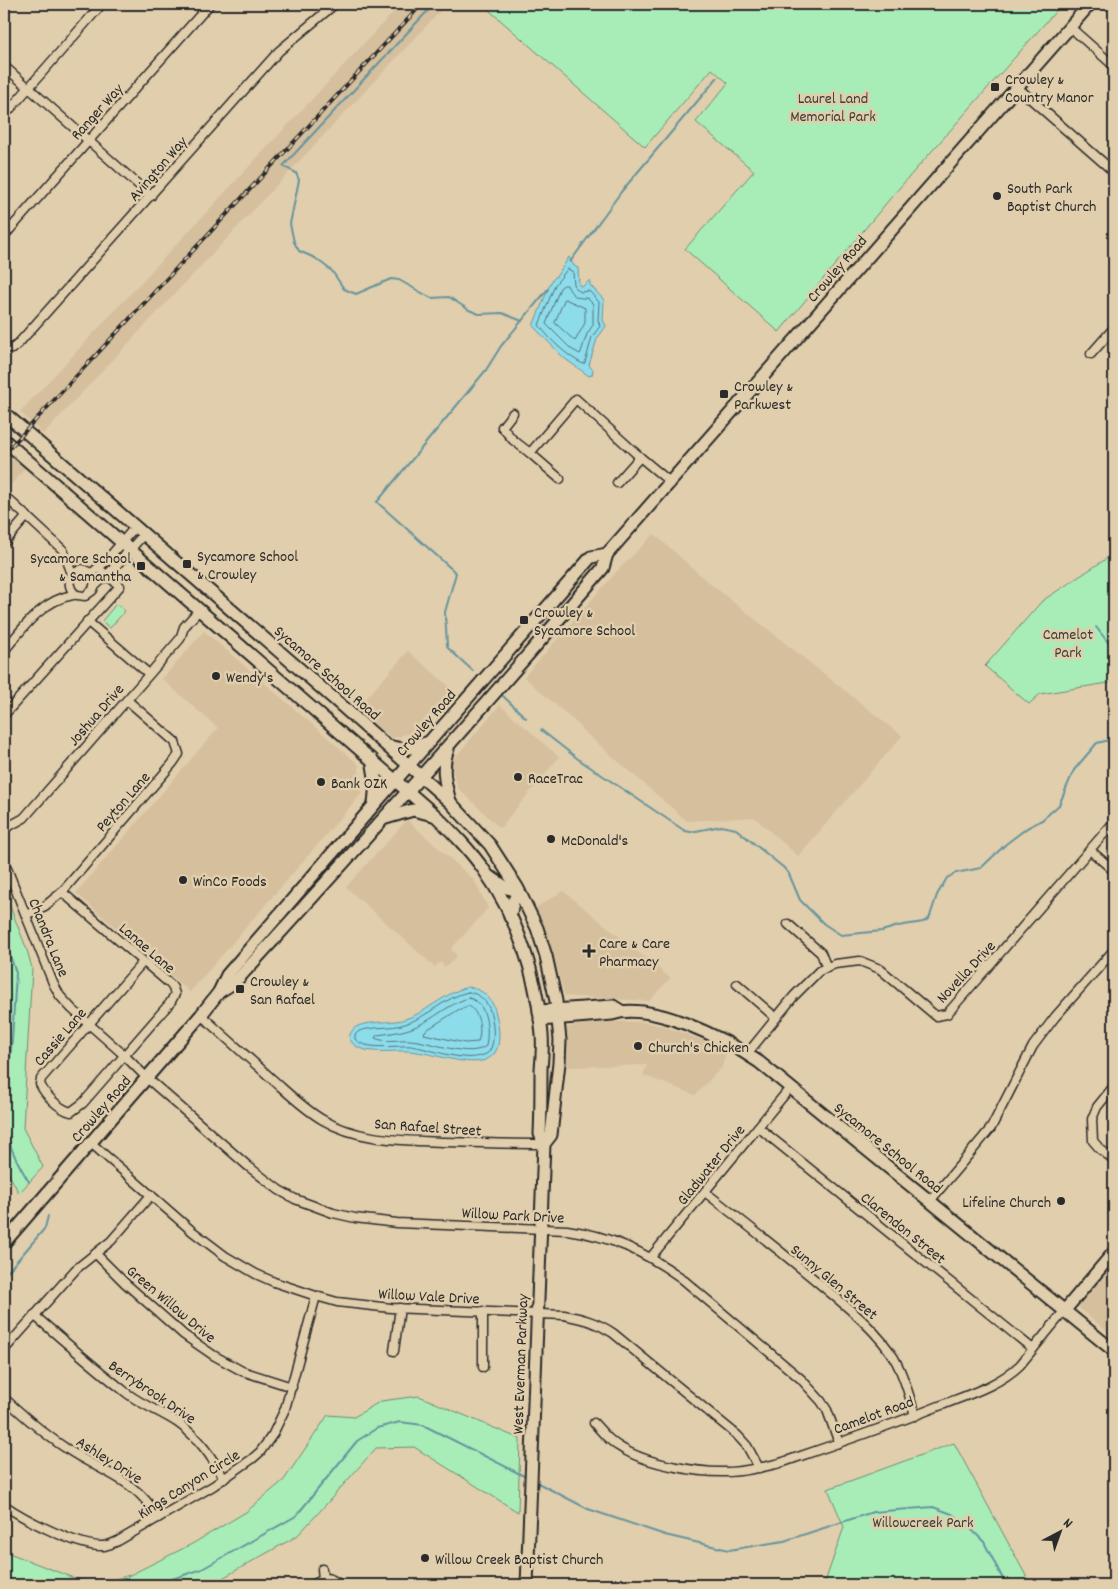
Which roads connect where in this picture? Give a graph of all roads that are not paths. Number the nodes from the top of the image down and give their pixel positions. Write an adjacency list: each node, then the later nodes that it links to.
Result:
1 (102, 4): 9 (street)
2 (210, 4): 11 (street, Ranger Way)
3 (335, 4): 13 (street, Avington Way)
4 (1090, 4): 5 (main road, Crowley Road)
5 (1070, 27): 7 (street); 8 (main road, Crowley Road)
6 (4, 66): 9 (street)
7 (1114, 66)
8 (1017, 87): 12 (street); 26 (main road, Crowley Road)
9 (29, 88): 10 (street); 11 (street)
10 (4, 116)
11 (88, 140): 13 (street); 14 (street, Ranger Way)
12 (1114, 172)
13 (151, 196): 18 (street, Avington Way)
14 (4, 236)
15 (1114, 328): 16 (street)
16 (1108, 336): 17 (street); 19 (street)
17 (1114, 342)
18 (4, 346)
19 (1091, 354)
20 (4, 413): 30 (main road, Sycamore School Road)
21 (513, 413): 23 (street)
22 (4, 440): 32 (main road)
23 (530, 453): 24 (street); 25 (street)
24 (640, 457): 26 (street); 27 (street)
25 (560, 479)
26 (670, 482): 33 (main road, Crowley Road)
27 (617, 483)
28 (9, 500): 29 (street)
29 (27, 516): 31 (street); 36 (street)
30 (140, 530): 32 (street); 43 (main road, Sycamore School Road)
31 (4, 543)
32 (126, 546): 34 (street); 37 (street); 40 (main road)
33 (607, 554): 48 (main road, Crowley Road); 49 (main road, Crowley Road)
34 (98, 568): 35 (street); 37 (street)
35 (91, 573): 36 (street); 38 (street)
36 (72, 574): 39 (street)
37 (106, 574): 38 (street); 41 (street)
38 (95, 586): 39 (street)
39 (75, 594): 42 (street)
40 (200, 609): 44 (street, Joshua Drive); 45 (main road)
41 (87, 621): 44 (street); 47 (street)
42 (4, 651)
43 (290, 660): 45 (main road); 50 (main road, Sycamore School Road)
44 (149, 674): 46 (street, Joshua Drive)
45 (276, 676): 51 (main road)
46 (127, 700): 61 (street, Joshua Drive); 67 (street, Peyton Lane)
47 (4, 715)
48 (428, 742): 50 (main road); 52 (main road, Crowley Road)
49 (450, 745): 53 (main road, Crowley Road); 56 (main road)
50 (387, 746): 52 (main road, Sycamore School Road)
51 (372, 759): 54 (main road); 57 (main road)
52 (409, 765): 53 (main road, Sycamore School Road); 54 (main road, Crowley Road)
53 (422, 777): 55 (main road, Crowley Road); 56 (main road, Sycamore School Road)
54 (396, 780): 55 (main road); 57 (main road, Crowley Road)
55 (409, 791): 58 (main road); 59 (main road, Crowley Road)
56 (451, 803): 66 (main road, Sycamore School Road)
57 (374, 805): 68 (main road, Crowley Road)
58 (436, 816): 59 (main road); 64 (main road)
59 (384, 819): 74 (main road, Crowley Road)
60 (1114, 822): 62 (street, Novella Drive)
61 (4, 829)
62 (1090, 850): 65 (street); 75 (street, Novella Drive)
63 (4, 862): 69 (street, Chandra Lane)
64 (485, 871): 66 (main road); 70 (main road)
65 (1114, 872)
66 (519, 891): 70 (main road); 78 (main road, Sycamore School Road)
67 (62, 892): 69 (street, Peyton Lane); 73 (street, Lanae Lane)
68 (288, 905): 74 (main road); 77 (main road, Crowley Road)
69 (26, 915): 82 (street, Chandra Lane)
70 (510, 917): 80 (main road)
71 (788, 924): 75 (street)
72 (1114, 950): 94 (street)
73 (142, 962): 82 (street, Cassie Lane); 84 (street, Lanae Lane)
74 (248, 967): 77 (main road, Crowley Road)
75 (827, 968): 81 (street, Novella Drive)
76 (737, 984): 81 (street)
77 (218, 992): 79 (main road, Crowley Road)
78 (558, 1014): 80 (main road, Sycamore School Road); 83 (main road, Sycamore School Road); 90 (main road, West Everman Parkway)
79 (202, 1016): 85 (main road, Crowley Road); 90 (street, San Rafael Street)
80 (540, 1016): 90 (main road, West Everman Parkway)
81 (776, 1018): 83 (street, Novella Drive)
82 (89, 1024): 84 (street, Chandra Lane); 84 (street, Cassie Lane)
83 (747, 1054): 87 (main road, Sycamore School Road)
84 (124, 1055): 85 (street, Chandra Lane)
85 (148, 1078): 89 (main road, Crowley Road); 95 (street, Willow Park Drive)
86 (1114, 1086): 91 (street)
87 (790, 1088): 88 (street, Gladwater Drive); 94 (main road, Sycamore School Road)
88 (758, 1126): 92 (street, Gladwater Drive); 106 (street, Clarendon Street)
89 (91, 1143): 93 (street, Willow Vale Drive); 96 (main road, Crowley Road)
90 (544, 1144): 95 (main road, West Everman Parkway)
91 (1114, 1160)
92 (705, 1192): 99 (street, Gladwater Drive); 113 (street, Sunny Glen Street)
93 (151, 1195): 98 (street); 100 (street, Willow Vale Drive)
94 (930, 1201): 102 (main road, Sycamore School Road)
95 (541, 1229): 99 (street, Willow Park Drive); 104 (main road, West Everman Parkway)
96 (4, 1243)
97 (1114, 1252): 102 (main road, Camelot Road)
98 (96, 1254): 105 (street); 111 (street, Green Willow Drive)
99 (651, 1257): 115 (street, Willow Park Drive)
100 (316, 1296): 101 (street, Willow Vale Drive); 111 (street, Kings Canyon Circle)
101 (400, 1308): 103 (street, Willow Vale Drive); 108 (street)
102 (1065, 1310): 106 (street, Camelot Road); 109 (main road, Sycamore School Road)
103 (483, 1311): 104 (street, Willow Vale Drive); 110 (street)
104 (538, 1314): 116 (street, Willow Vale Drive); 124 (main road, West Everman Parkway)
105 (34, 1315): 107 (street); 117 (street, Berrybrook Drive)
106 (1033, 1349): 113 (street, Camelot Road)
107 (4, 1350)
108 (394, 1351)
109 (1114, 1351)
110 (483, 1367)
111 (292, 1387): 117 (street, Kings Canyon Circle)
112 (4, 1398): 119 (street, Ashley Drive)
113 (915, 1416): 115 (street, Camelot Road)
114 (594, 1423): 116 (street, Camelot Road)
115 (839, 1443): 116 (street, Camelot Road)
116 (759, 1468)
117 (224, 1479): 119 (street, Kings Canyon Circle)
118 (4, 1505): 119 (street, Kings Canyon Circle)
119 (158, 1518)
120 (322, 1569): 121 (street)
121 (323, 1579): 122 (street); 123 (street)
122 (313, 1585)
123 (340, 1585)
124 (527, 1585)

